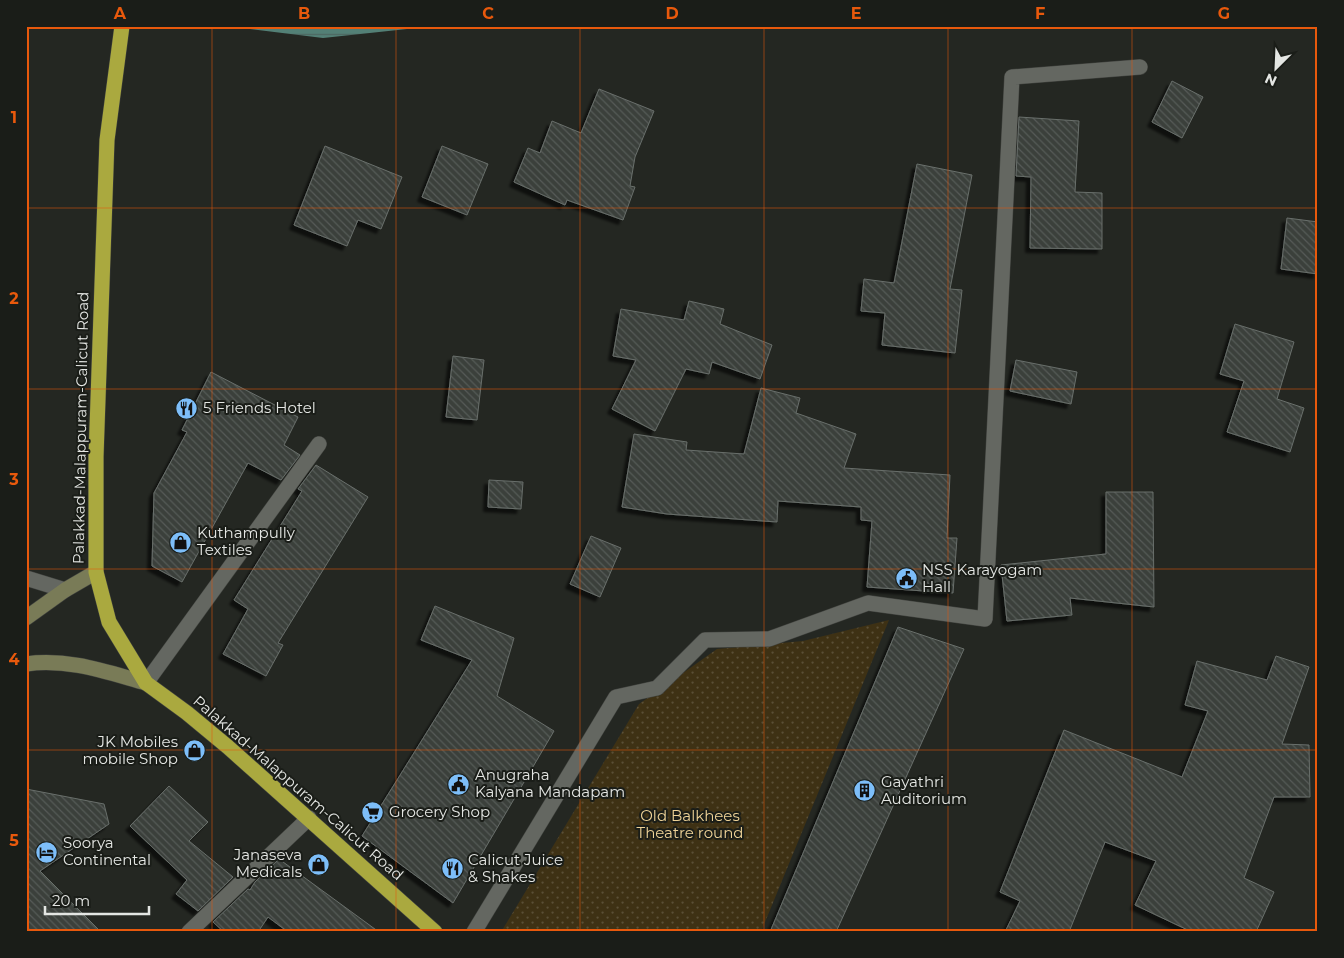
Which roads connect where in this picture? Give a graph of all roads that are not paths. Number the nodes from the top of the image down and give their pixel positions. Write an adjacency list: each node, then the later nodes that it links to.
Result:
1 (122, 26): 4 (highway, Palakkad-Malappuram-Calicut Road)
2 (1140, 67): 13 (street)
3 (319, 444): 9 (street)
4 (96, 572): 6 (main road); 9 (highway, Palakkad-Malappuram-Calicut Road)
5 (26, 578): 6 (street)
6 (65, 590): 7 (main road)
7 (26, 618)
8 (26, 664): 9 (main road)
9 (146, 683): 10 (highway, Palakkad-Malappuram-Calicut Road)
10 (309, 818): 11 (street); 12 (highway, Palakkad-Malappuram-Calicut Road)
11 (189, 932)
12 (436, 932)
13 (474, 932)

